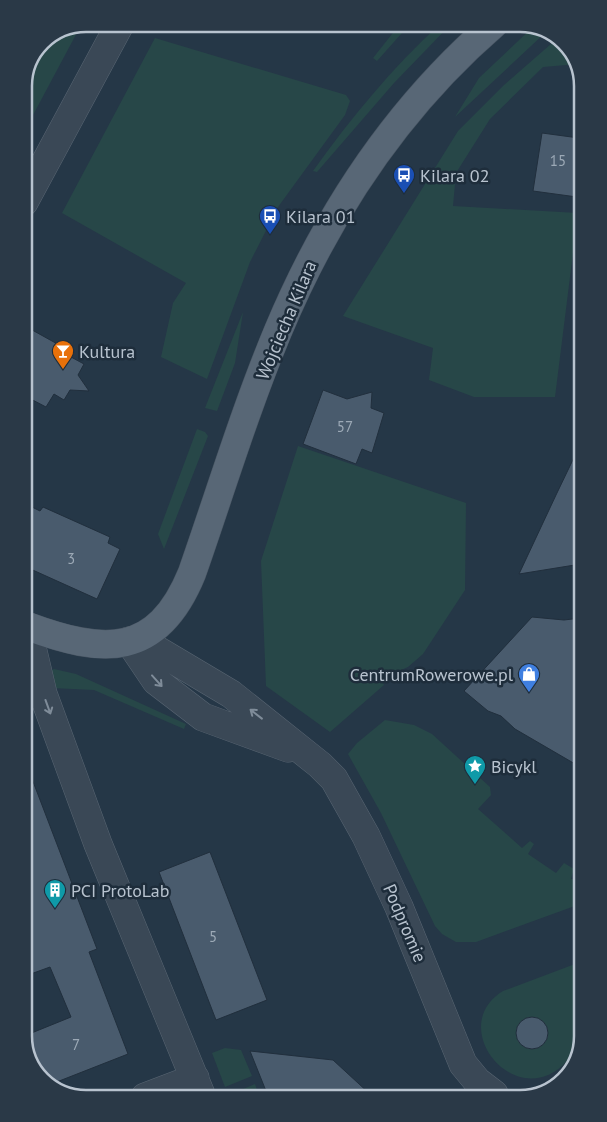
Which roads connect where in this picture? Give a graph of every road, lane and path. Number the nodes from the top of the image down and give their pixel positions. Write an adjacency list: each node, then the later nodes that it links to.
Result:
1 (115, 33): 3 (street)
2 (484, 33): 5 (main road, Wojciecha Kilara)
3 (33, 185)
4 (33, 629): 5 (main road, Podpromie)
5 (129, 641): 8 (street, Podpromie)
6 (33, 654): 7 (street, one-way to 7)
7 (199, 1087)
8 (489, 1090)

